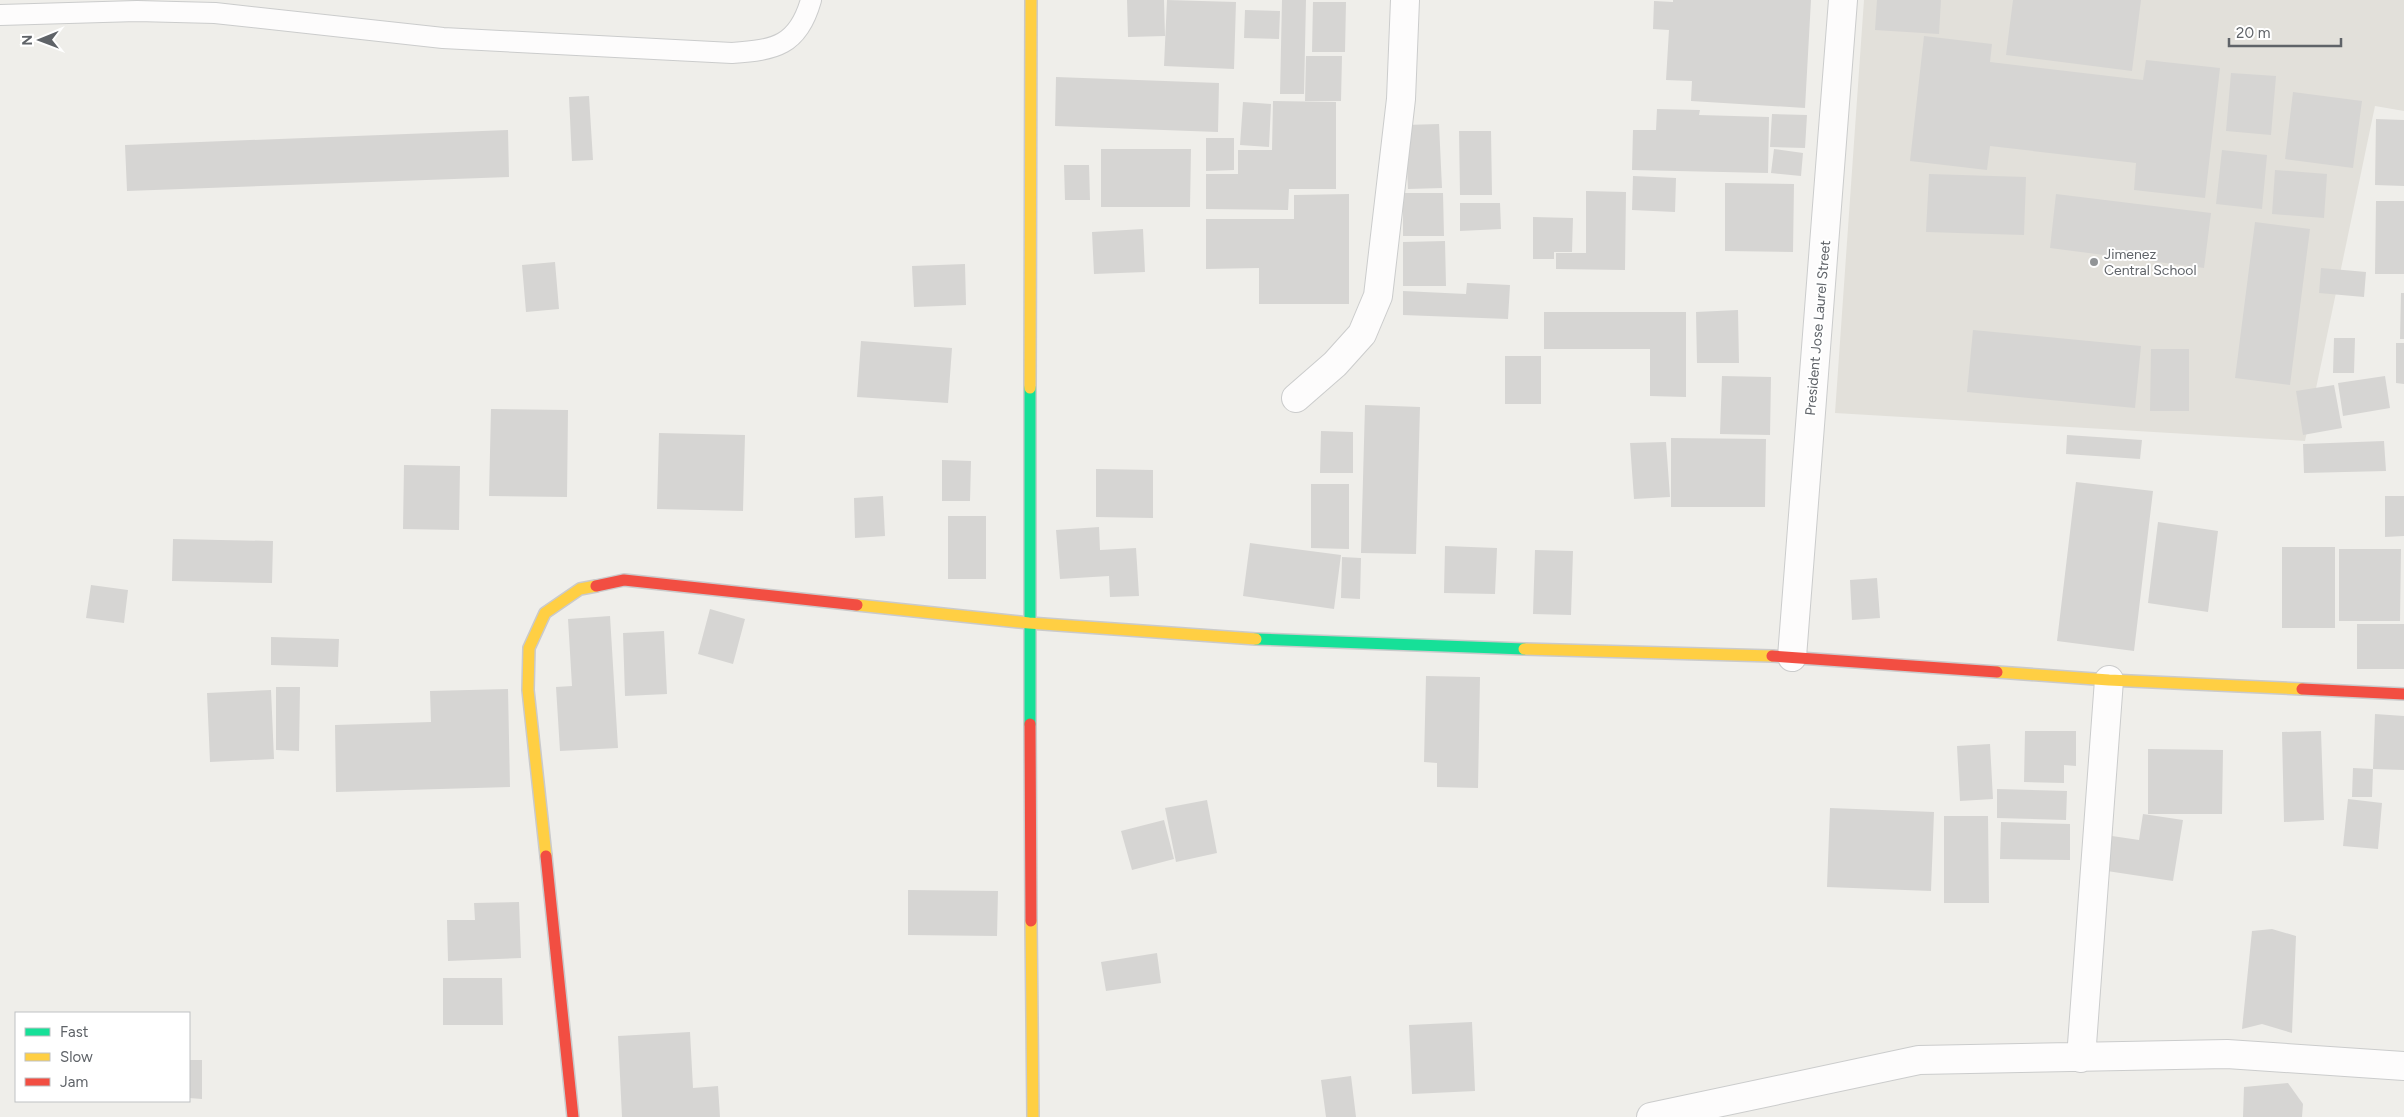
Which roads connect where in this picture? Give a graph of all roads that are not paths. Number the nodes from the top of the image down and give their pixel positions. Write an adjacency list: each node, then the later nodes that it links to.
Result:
1 (810, 0): 5 (lane)
2 (1031, 0): 7 (street)
3 (1405, 0): 6 (street)
4 (1843, 0): 8 (street, President Jose Laurel Street)
5 (0, 15)
6 (1296, 398)
7 (1029, 623): 8 (street); 13 (street); 14 (street)
8 (1792, 657): 9 (street)
9 (2109, 680): 10 (street); 11 (street)
10 (2404, 694)
11 (2081, 1058): 12 (street); 15 (street)
12 (2404, 1066)
13 (573, 1117)
14 (1033, 1117)
15 (1651, 1117)

